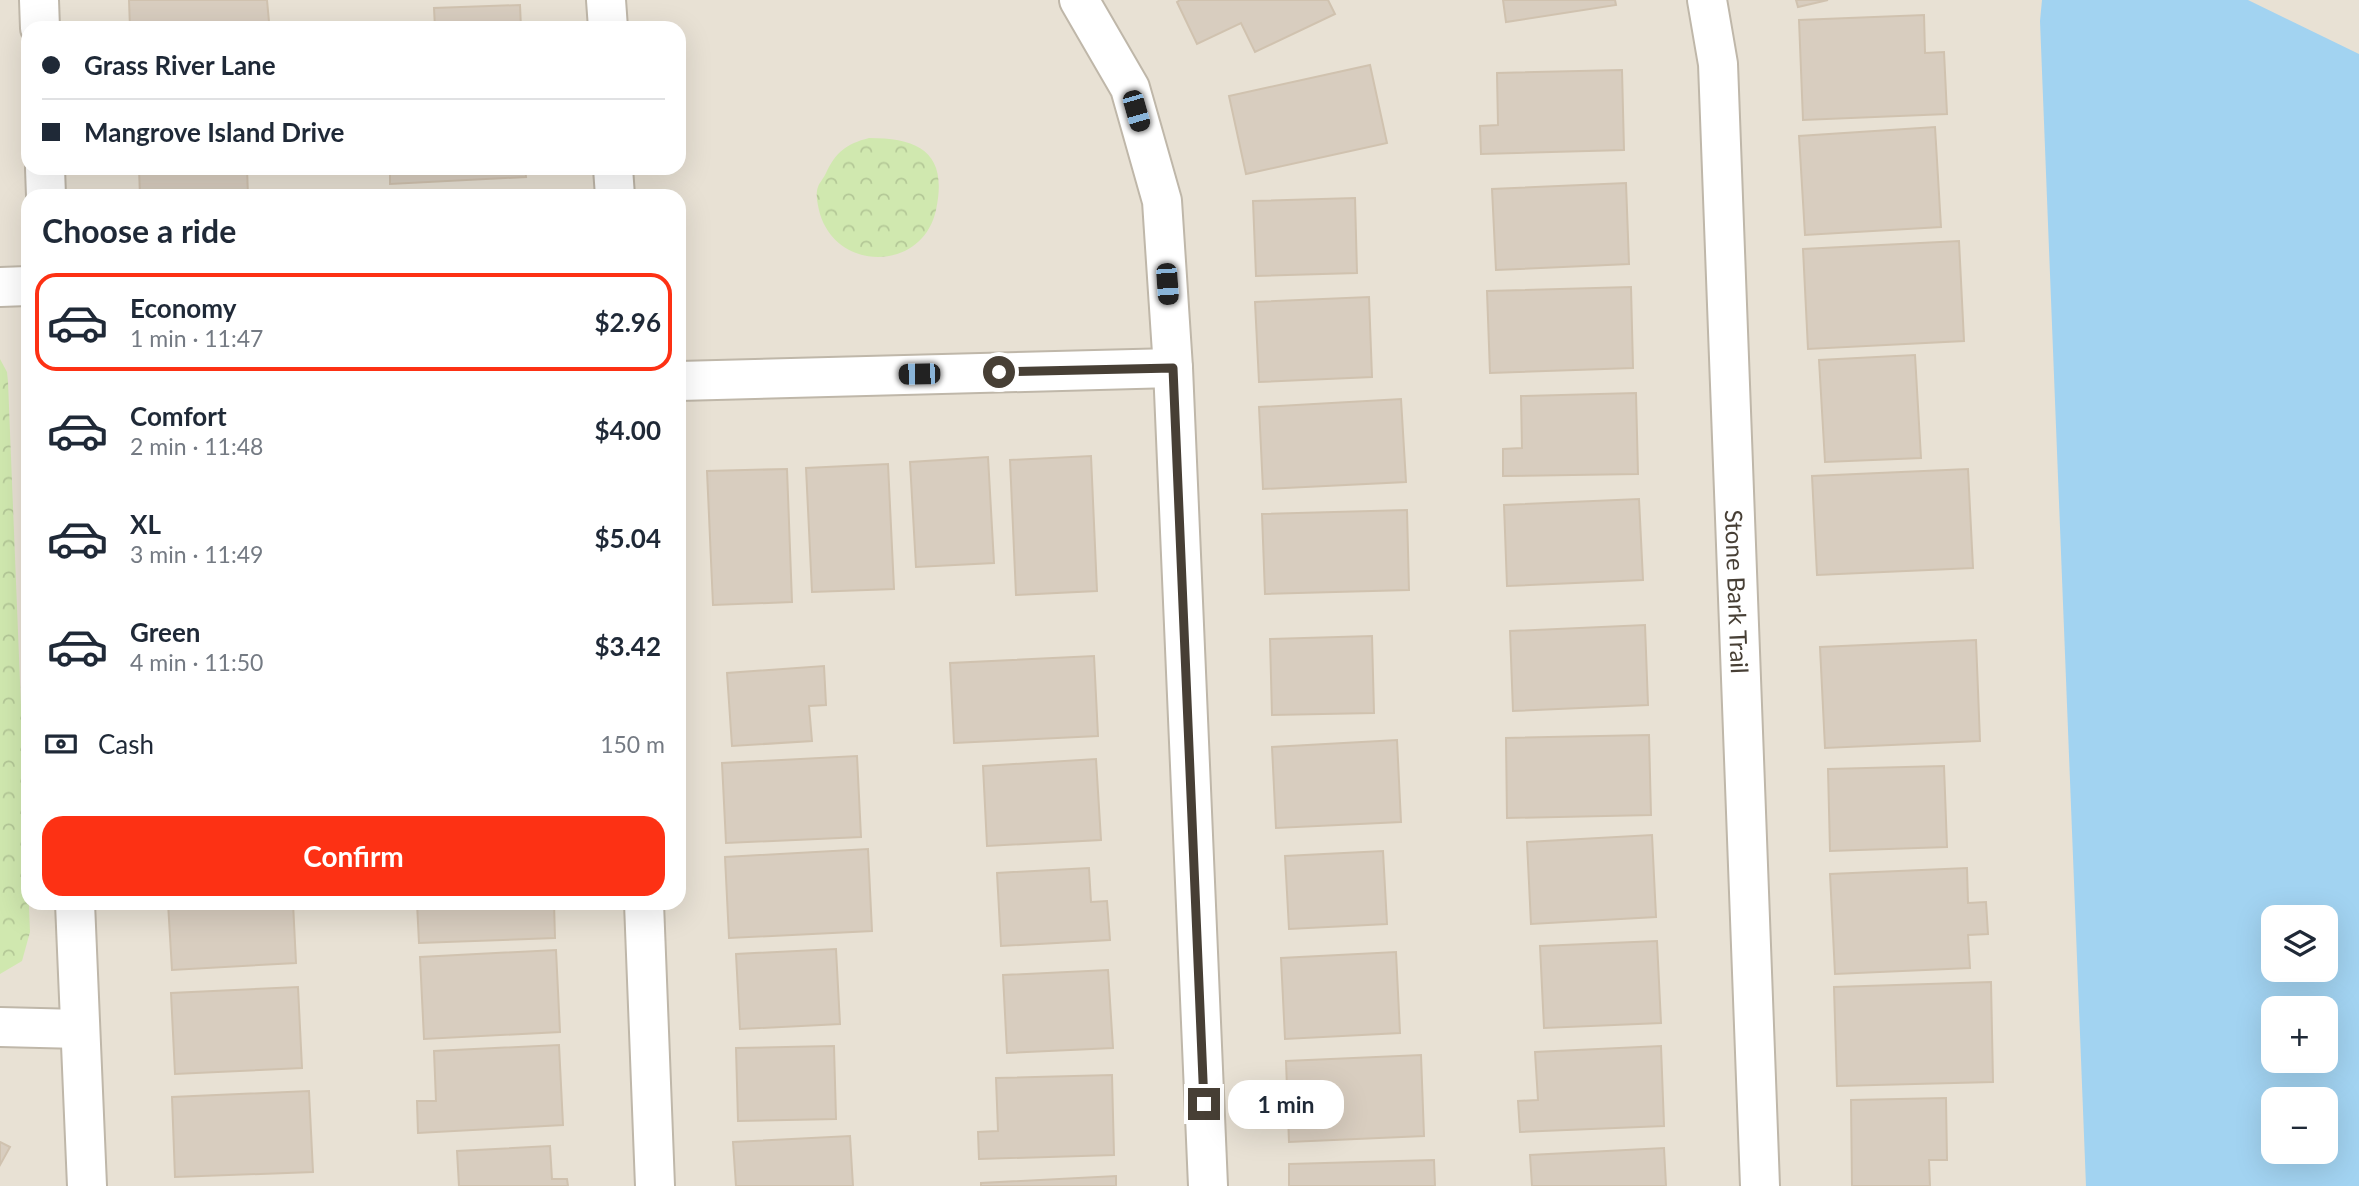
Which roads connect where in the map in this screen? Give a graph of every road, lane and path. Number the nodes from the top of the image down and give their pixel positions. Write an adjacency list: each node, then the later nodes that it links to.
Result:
1 (39, 0): 5 (street)
2 (606, 0): 6 (street)
3 (1079, 0): 9 (street)
4 (1707, 0): 18 (street, Stone Bark Trail)
5 (40, 21)
6 (608, 21)
7 (21, 286): 8 (street)
8 (0, 287)
9 (1173, 368): 10 (street); 17 (street)
10 (686, 381)
11 (75, 910): 14 (street)
12 (643, 910): 16 (street)
13 (0, 1027): 14 (street)
14 (80, 1029): 15 (street)
15 (87, 1186)
16 (655, 1186)
17 (1208, 1186)
18 (1760, 1186)

